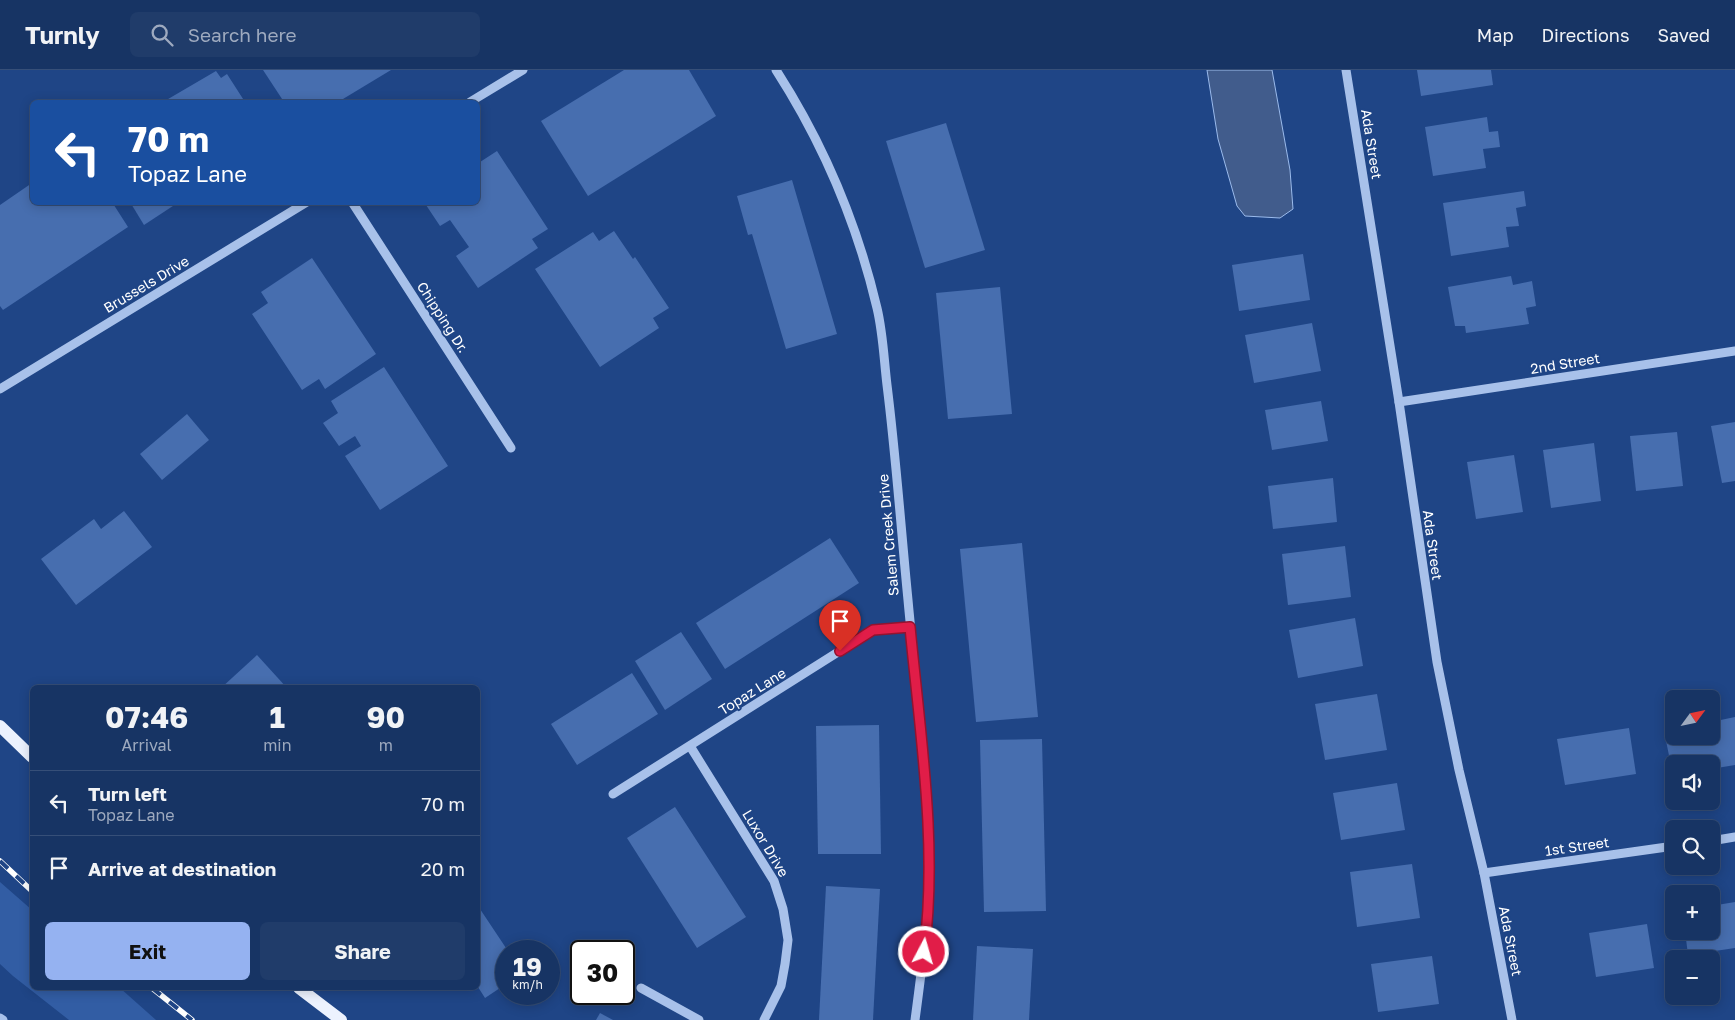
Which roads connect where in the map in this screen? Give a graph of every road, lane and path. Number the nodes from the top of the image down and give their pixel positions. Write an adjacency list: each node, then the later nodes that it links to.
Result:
1 (523, 70): 4 (street)
2 (776, 70): 11 (street, Salem Creek Drive)
3 (1346, 70): 9 (street, Ada Street)
4 (473, 100)
5 (302, 205): 8 (street, Brussels Drive)
6 (354, 205): 10 (street, Chipping Dr.)
7 (1735, 351): 9 (street, 2nd Street)
8 (0, 389)
9 (1399, 402): 19 (street, Ada Street)
10 (511, 448)
11 (910, 627): 13 (street, Topaz Lane); 27 (street, Salem Creek Drive)
12 (0, 726): 14 (main road)
13 (690, 746): 15 (street, Topaz Lane); 26 (street, Luxor Drive)
14 (30, 755)
15 (613, 794)
16 (1735, 837): 17 (street)
17 (1720, 840)
18 (1665, 847): 19 (street, 1st Street)
19 (1484, 873): 28 (street, Ada Street)
20 (641, 988): 25 (street)
21 (302, 990): 24 (main road)
22 (0, 1018): 23 (street)
23 (3, 1020)
24 (341, 1020)
25 (699, 1020)
26 (764, 1020)
27 (915, 1020)
28 (1512, 1020)

